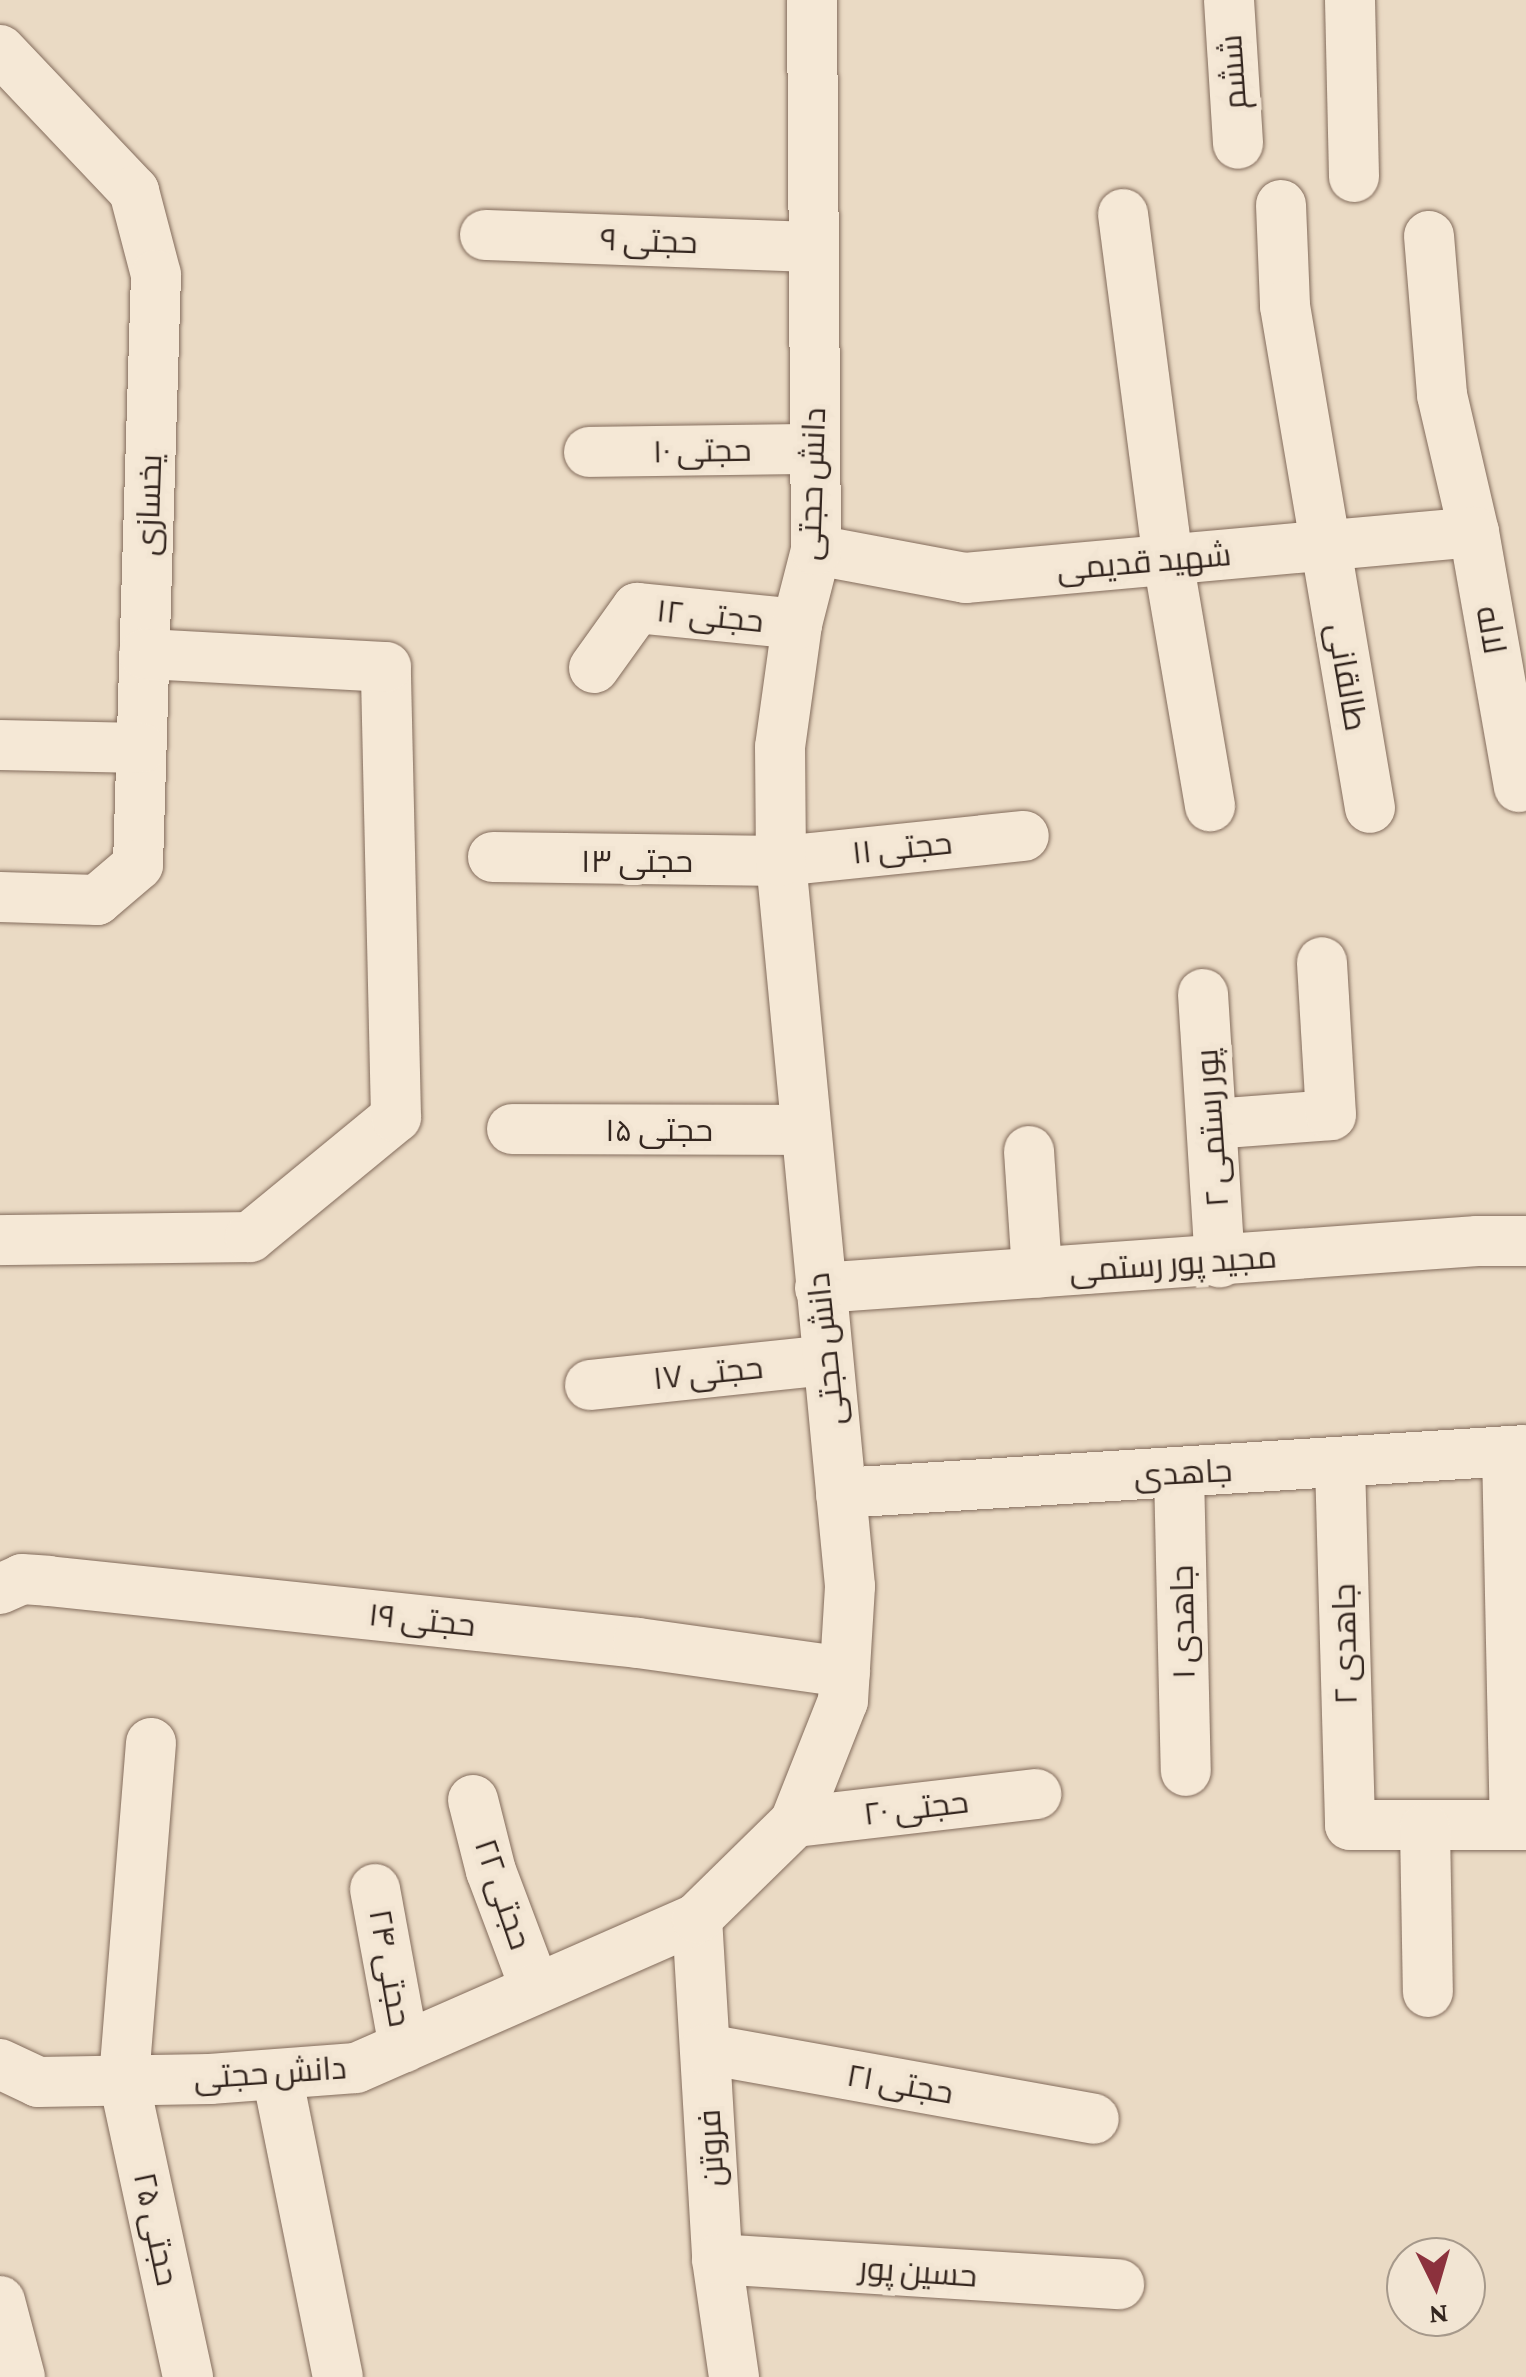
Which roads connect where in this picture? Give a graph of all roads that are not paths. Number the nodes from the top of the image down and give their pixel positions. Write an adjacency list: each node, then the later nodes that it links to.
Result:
1 (812, 0): 11 (street, دانش حجتی)
2 (1229, 0): 5 (street, ششم)
3 (1350, 0): 6 (street)
4 (0, 50): 19 (street, یخسازی)
5 (1238, 144)
6 (1354, 177)
7 (1281, 205): 15 (street, طالقانی)
8 (1123, 214): 17 (street)
9 (485, 235): 11 (street, حجتی ۹)
10 (1429, 236): 14 (street, لاله)
11 (814, 246): 12 (street, دانش حجتی)
12 (815, 450): 13 (street, حجتی ۱۰); 16 (street, دانش حجتی)
13 (589, 452)
14 (1474, 532): 15 (street, شهید قدیمی); 23 (street, لاله)
15 (1323, 546): 17 (street, شهید قدیمی); 25 (street, طالقانی)
16 (816, 550): 17 (street, شهید قدیمی); 18 (street, دانش حجتی)
17 (1168, 560): 24 (street)
18 (797, 624): 20 (street, حجتی ۱۲); 28 (street, دانش حجتی)
19 (144, 654): 22 (street, یخسازی); 36 (street)
20 (594, 668)
21 (0, 746): 22 (street)
22 (141, 748): 29 (street, یخسازی)
23 (1518, 787)
24 (1210, 806)
25 (1370, 808)
26 (1024, 836): 28 (street, حجتی ۱۱)
27 (493, 857): 28 (street, حجتی ۱۳)
28 (781, 860): 34 (street, دانش حجتی)
29 (0, 897)
30 (1322, 962): 32 (street)
31 (1203, 994): 32 (street, پور رستمی ۲)
32 (1212, 1124): 38 (street, پور رستمی ۲)
33 (512, 1129): 34 (street, حجتی ۱۵)
34 (805, 1130): 40 (street, دانش حجتی)
35 (1029, 1151): 39 (street)
36 (0, 1240)
37 (1526, 1241): 38 (street, مجید پور رستمی)
38 (1220, 1262): 39 (street, مجید پور رستمی)
39 (1037, 1273): 40 (street, مجید پور رستمی)
40 (820, 1288): 41 (street, دانش حجتی)
41 (827, 1360): 42 (street, حجتی ۱۷); 46 (street, دانش حجتی)
42 (590, 1385)
43 (1516, 1450): 44 (street, جاهدی); 54 (street)
44 (1340, 1464): 45 (street, جاهدی); 55 (street, جاهدی ۲)
45 (1179, 1473): 46 (street, جاهدی); 50 (street, جاهدی ۱)
46 (841, 1494): 48 (street, دانش حجتی)
47 (0, 1590): 48 (street, حجتی ۱۹)
48 (845, 1672): 53 (street, دانش حجتی)
49 (150, 1744): 64 (street, حجتی ۲۵)
50 (1186, 1772)
51 (1036, 1794): 53 (street, حجتی ۲۰)
52 (473, 1800): 58 (street, حجتی ۲۲)
53 (795, 1822): 57 (street, دانش حجتی)
54 (1520, 1824): 55 (street)
55 (1425, 1828): 59 (street)
56 (375, 1890): 60 (street, حجتی ۲۴)
57 (697, 1918): 58 (street, دانش حجتی); 61 (street, فروتن)
58 (535, 1988): 60 (street, دانش حجتی)
59 (1428, 1992)
60 (404, 2048): 63 (street, دانش حجتی)
61 (706, 2049): 65 (street, حجتی ۲۱); 66 (street, فروتن)
62 (0, 2064): 64 (street, دانش حجتی)
63 (277, 2075): 64 (street, دانش حجتی); 71 (street)
64 (124, 2081): 70 (street, حجتی ۲۵)
65 (1094, 2118)
66 (716, 2259): 67 (street, حسین پور); 72 (street, فروتن)
67 (1120, 2284)
68 (0, 2301): 69 (street)
69 (20, 2377)
70 (188, 2377)
71 (338, 2377)
72 (734, 2377)

